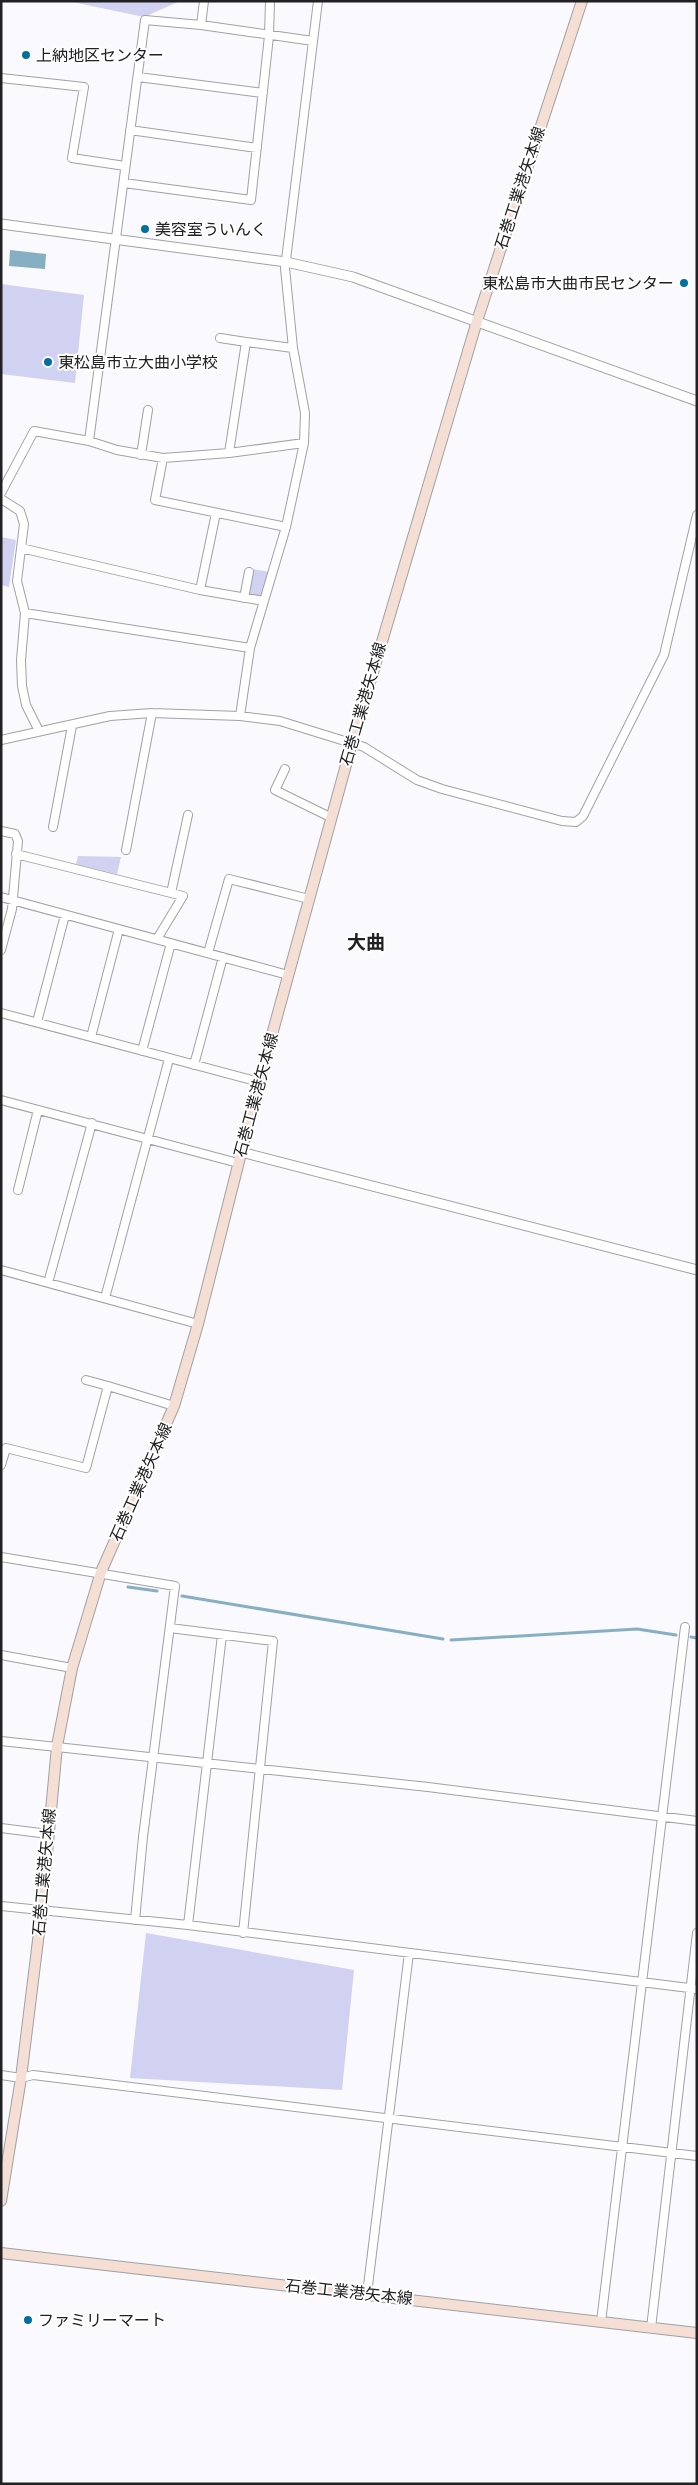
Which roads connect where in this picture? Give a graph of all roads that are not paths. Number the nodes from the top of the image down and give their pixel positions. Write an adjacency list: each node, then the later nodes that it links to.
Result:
1 (204, 1): 5 (street)
2 (270, 1): 6 (street)
3 (318, 1): 7 (street)
4 (582, 1): 18 (main road, 石巻工業港矢本線)
5 (201, 25): 6 (street); 8 (street)
6 (269, 36): 7 (street); 10 (street)
7 (313, 41): 17 (street)
8 (138, 77): 10 (street); 11 (street)
9 (1, 78): 13 (street)
10 (263, 93): 12 (street)
11 (130, 130): 12 (street); 13 (street)
12 (257, 148): 14 (street)
13 (125, 166): 14 (street)
14 (124, 183): 16 (street)
15 (1, 224): 16 (street)
16 (118, 240): 17 (street); 24 (street)
17 (286, 262): 18 (street); 21 (street)
18 (477, 321): 22 (street); 46 (main road, 石巻工業港矢本線)
19 (220, 338): 20 (street)
20 (246, 342): 21 (street); 26 (street)
21 (293, 348): 25 (street)
22 (697, 401)
23 (148, 410): 27 (street)
24 (89, 441): 27 (street); 29 (street)
25 (304, 443): 26 (street); 33 (street)
26 (229, 453): 28 (street)
27 (141, 455): 28 (street)
28 (162, 458): 31 (street)
29 (1, 493)
30 (1, 499): 34 (street)
31 (216, 513): 33 (street); 36 (street)
32 (697, 515): 46 (street)
33 (286, 527): 38 (street)
34 (21, 548): 36 (street); 39 (street)
35 (249, 572): 37 (street)
36 (200, 590): 37 (street)
37 (244, 598): 38 (street)
38 (264, 601): 40 (street)
39 (25, 613): 40 (street); 44 (street)
40 (250, 648): 42 (street)
41 (152, 713): 42 (street); 43 (street); 52 (street)
42 (240, 716): 46 (street)
43 (72, 726): 44 (street); 50 (street)
44 (39, 731): 45 (street)
45 (1, 740)
46 (352, 742): 49 (main road, 石巻工業港矢本線)
47 (285, 769): 49 (street)
48 (188, 816): 54 (street)
49 (332, 818): 56 (main road, 石巻工業港矢本線)
50 (53, 827)
51 (1, 831): 53 (street)
52 (126, 850)
53 (16, 854): 54 (street); 57 (street)
54 (171, 893): 60 (street)
55 (1, 897): 57 (street)
56 (309, 899): 63 (street); 65 (main road, 石巻工業港矢本線)
57 (12, 900): 58 (street); 62 (street)
58 (65, 915): 59 (street); 67 (street)
59 (119, 929): 60 (street); 68 (street)
60 (157, 939): 61 (street)
61 (171, 944): 63 (street); 69 (street)
62 (1, 950)
63 (208, 953): 64 (street)
64 (223, 957): 65 (street); 71 (street)
65 (288, 975): 72 (main road, 石巻工業港矢本線)
66 (1, 1013): 67 (street)
67 (37, 1022): 68 (street)
68 (92, 1037): 69 (street)
69 (142, 1051): 70 (street)
70 (169, 1058): 71 (street); 76 (street)
71 (194, 1065): 72 (street)
72 (258, 1082): 77 (main road, 石巻工業港矢本線)
73 (1, 1100): 74 (street)
74 (38, 1110): 75 (street); 79 (street)
75 (92, 1123): 76 (street); 82 (street)
76 (148, 1139): 78 (street); 83 (street)
77 (241, 1152): 78 (main road, 石巻工業港矢本線); 81 (street)
78 (238, 1164): 84 (main road, 石巻工業港矢本線)
79 (18, 1190)
80 (1, 1270): 82 (street)
81 (697, 1270)
82 (48, 1282): 83 (street)
83 (105, 1298): 84 (street)
84 (198, 1324): 87 (main road, 石巻工業港矢本線)
85 (86, 1380): 86 (street)
86 (108, 1386): 87 (street); 88 (street)
87 (174, 1406): 90 (main road, 石巻工業港矢本線)
88 (1, 1465)
89 (1, 1557): 90 (street)
90 (101, 1572): 92 (street); 95 (main road, 石巻工業港矢本線)
91 (685, 1627): 101 (street)
92 (170, 1628): 93 (street); 98 (street)
93 (222, 1635): 99 (street); 100 (street)
94 (1, 1654): 95 (street)
95 (72, 1668): 97 (main road, 石巻工業港矢本線)
96 (1, 1741): 97 (street)
97 (57, 1746): 98 (street); 104 (main road, 石巻工業港矢本線)
98 (153, 1758): 99 (street); 107 (street)
99 (206, 1764): 100 (street); 108 (street)
100 (260, 1770): 101 (street); 109 (street)
101 (660, 1818): 102 (street); 112 (street)
102 (697, 1821)
103 (1, 1828): 104 (street)
104 (48, 1834): 106 (main road, 石巻工業港矢本線)
105 (1, 1906): 106 (street)
106 (42, 1908): 107 (street); 115 (main road, 石巻工業港矢本線)
107 (135, 1920): 108 (street)
108 (188, 1926): 109 (street)
109 (242, 1933): 111 (street)
110 (697, 1933): 113 (street)
111 (409, 1953): 112 (street); 116 (street)
112 (642, 1982): 113 (street); 117 (street)
113 (693, 1989): 118 (street)
114 (1, 2075): 115 (street)
115 (21, 2078): 116 (street); 120 (main road, 石巻工業港矢本線)
116 (388, 2117): 117 (street); 122 (street)
117 (622, 2147): 118 (street); 123 (street)
118 (670, 2153): 119 (street); 124 (street)
119 (697, 2156)
120 (1, 2201)
121 (1, 2253): 122 (main road, 石巻工業港矢本線)
122 (367, 2294): 123 (main road, 石巻工業港矢本線)
123 (601, 2322): 124 (main road, 石巻工業港矢本線)
124 (651, 2328): 125 (main road, 石巻工業港矢本線)
125 (697, 2333)

